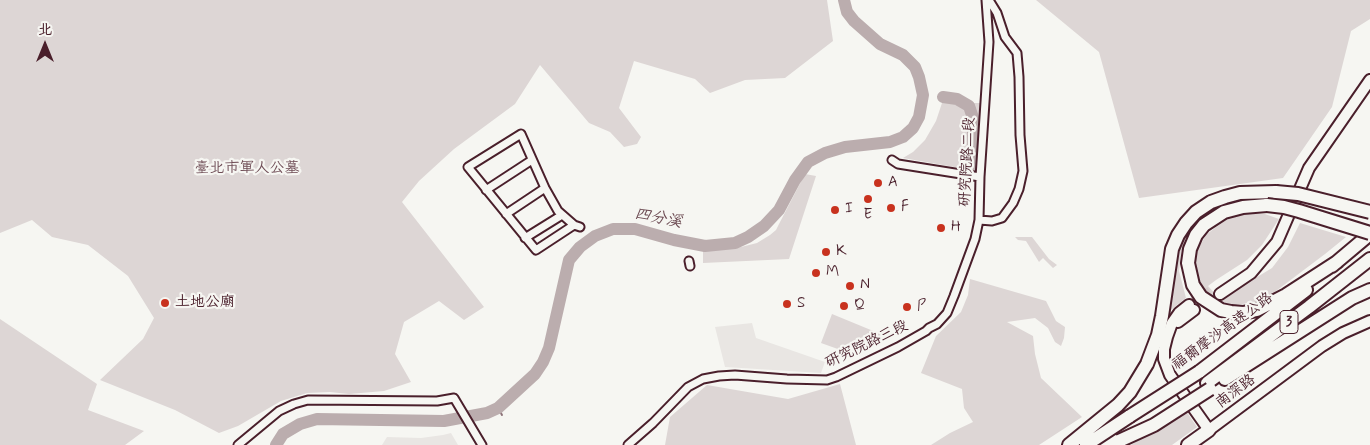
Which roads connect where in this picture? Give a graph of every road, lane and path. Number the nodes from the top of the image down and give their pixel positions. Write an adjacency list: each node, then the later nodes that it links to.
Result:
1 (988, 0): 5 (street, 研究院路二段); 11 (street, 研究院路二段)
2 (1370, 80): 17 (main road)
3 (532, 160): 6 (street); 7 (street); 7 (street)
4 (892, 160): 5 (street)
5 (980, 177): 11 (street, 研究院路二段)
6 (545, 188): 9 (street); 10 (street)
7 (486, 190): 9 (street)
8 (1370, 212): 26 (highway, bridge)
9 (506, 214): 13 (street)
10 (562, 215): 13 (street); 13 (street)
11 (979, 220): 25 (street, 研究院路三段)
12 (1370, 234): 15 (highway, 福爾摩沙高速公路 / 3); 15 (highway, bridge)
13 (525, 238)
14 (1370, 259): 20 (highway, 福爾摩沙高速公路 / 3)
15 (1337, 262): 27 (highway, 福爾摩沙高速公路 / 3, bridge)
16 (1370, 290): 20 (highway)
17 (1217, 292)
18 (1191, 307): 21 (main road, 南深路)
19 (1370, 321): 21 (main road, 南深路)
20 (1209, 386): 22 (highway, bridge)
21 (1209, 430): 28 (highway)
22 (1116, 443)
23 (238, 445): 24 (street)
24 (482, 445)
25 (628, 445)
26 (1069, 445)
27 (1086, 445)
28 (1188, 445)

